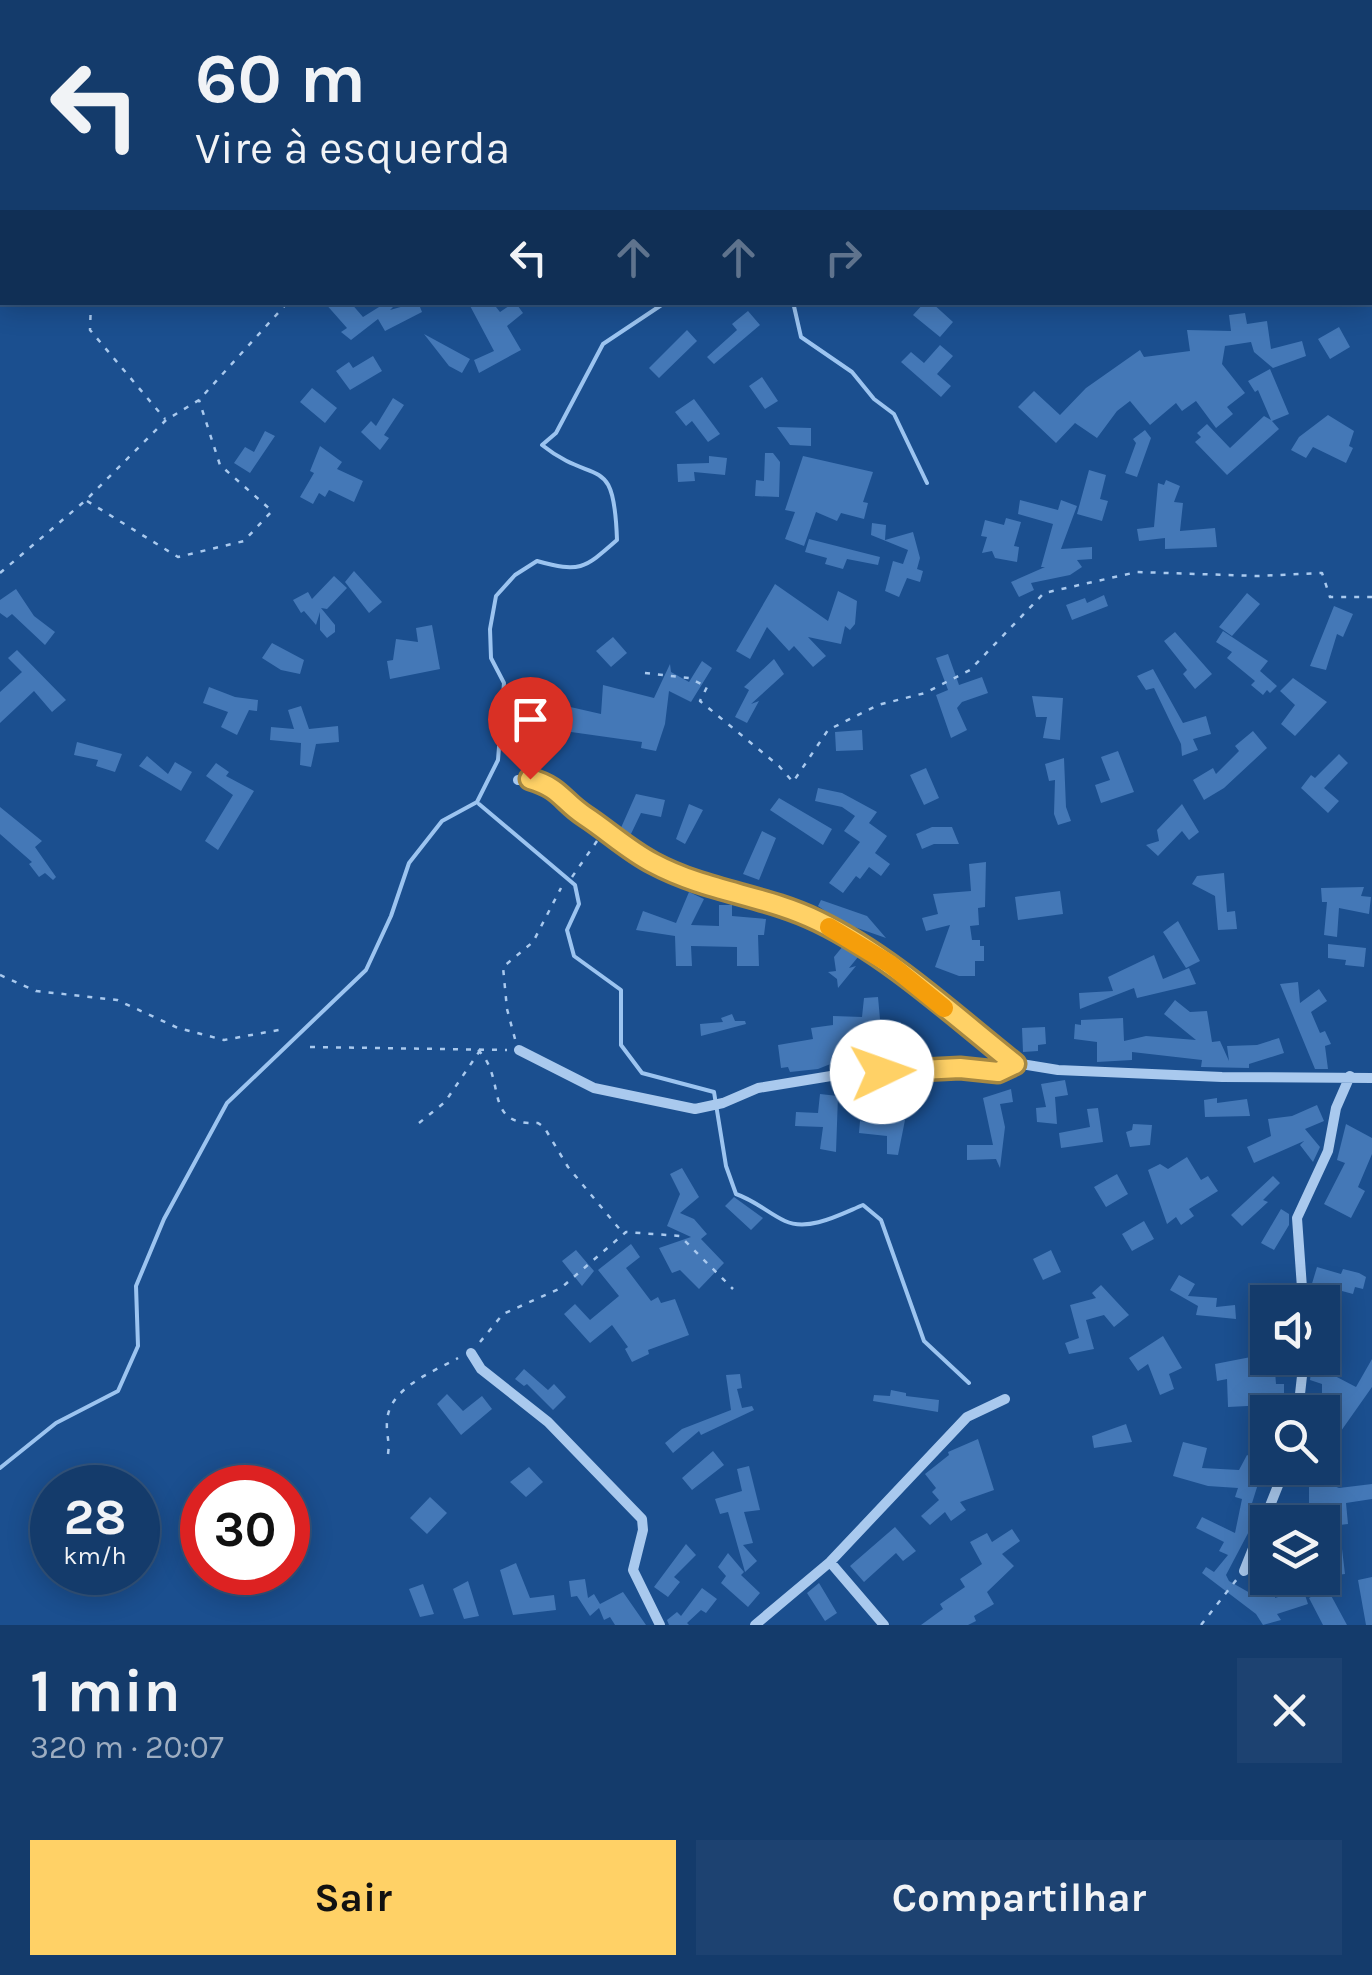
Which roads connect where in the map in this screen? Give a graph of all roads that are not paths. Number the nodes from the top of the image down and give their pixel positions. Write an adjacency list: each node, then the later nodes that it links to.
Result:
1 (518, 780): 3 (street)
2 (518, 1050): 3 (street)
3 (1015, 1064): 4 (street)
4 (1350, 1076): 5 (street); 6 (street)
5 (1372, 1078)
6 (1302, 1285)
7 (471, 1352): 12 (street)
8 (1005, 1399): 10 (street)
9 (1278, 1485): 11 (street)
10 (830, 1562): 13 (street); 14 (street)
11 (1244, 1571)
12 (660, 1625)
13 (755, 1625)
14 (884, 1625)

